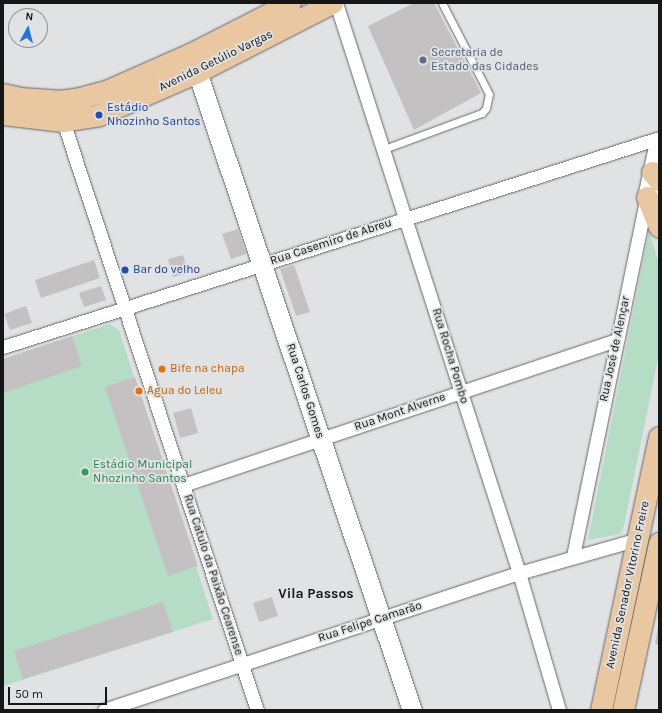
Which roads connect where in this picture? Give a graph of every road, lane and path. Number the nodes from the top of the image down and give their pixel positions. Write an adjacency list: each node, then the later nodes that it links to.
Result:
1 (290, 3): 5 (main road, Avenida Getúlio Vargas)
2 (332, 3): 6 (main road, Avenida Getúlio Vargas)
3 (336, 3): 12 (street, Rua Rocha Pombo)
4 (442, 3): 12 (lane)
5 (265, 16): 6 (main road); 7 (main road, Avenida Getúlio Vargas)
6 (197, 72): 9 (main road, Avenida Getúlio Vargas); 17 (street, Rua Carlos Gomes)
7 (3, 94)
8 (3, 114): 9 (main road, Avenida Getúlio Vargas)
9 (63, 121): 18 (street, Rua Catulo da Paixão Cearense)
10 (659, 138): 15 (street, Rua Casemiro de Abreu)
11 (659, 142): 13 (street, Rua José de Alençar)
12 (384, 149): 15 (street, Rua Rocha Pombo)
13 (656, 176): 14 (street, Rua José de Alençar)
14 (647, 197): 16 (main road); 19 (street, Rua José de Alençar)
15 (406, 218): 17 (street, Rua Casemiro de Abreu); 21 (street, Rua Rocha Pombo)
16 (659, 227)
17 (264, 264): 18 (street, Rua Casemiro de Abreu); 23 (street, Rua Carlos Gomes)
18 (125, 308): 20 (street, Rua Casemiro de Abreu); 24 (street, Rua Catulo da Paixão Cearense)
19 (617, 340): 21 (street, Rua Mont Alverne); 27 (street, Rua José de Alençar)
20 (3, 347)
21 (461, 391): 23 (street, Rua Mont Alverne); 28 (street, Rua Rocha Pombo)
22 (659, 437): 25 (main road, Avenida Senador Vitorino Freire)
23 (320, 439): 24 (street, Rua Mont Alverne); 29 (street, Rua Carlos Gomes)
24 (183, 485): 30 (street, Rua Catulo da Paixão Cearense)
25 (638, 539): 27 (street, Rua Felipe Camarão); 35 (main road, Avenida Senador Vitorino Freire)
26 (659, 543): 36 (main road, Avenida Senador Vitorino Freire)
27 (573, 556): 28 (street, Rua Felipe Camarão)
28 (519, 573): 29 (street, Rua Felipe Camarão); 34 (street, Rua Rocha Pombo)
29 (382, 618): 30 (street, Rua Felipe Camarão); 33 (street, Rua Carlos Gomes)
30 (242, 664): 31 (street, Rua Felipe Camarão); 32 (street, Rua Catulo da Paixão Cearense)
31 (104, 710)
32 (257, 710)
33 (412, 710)
34 (559, 710)
35 (601, 710)
36 (623, 710)

